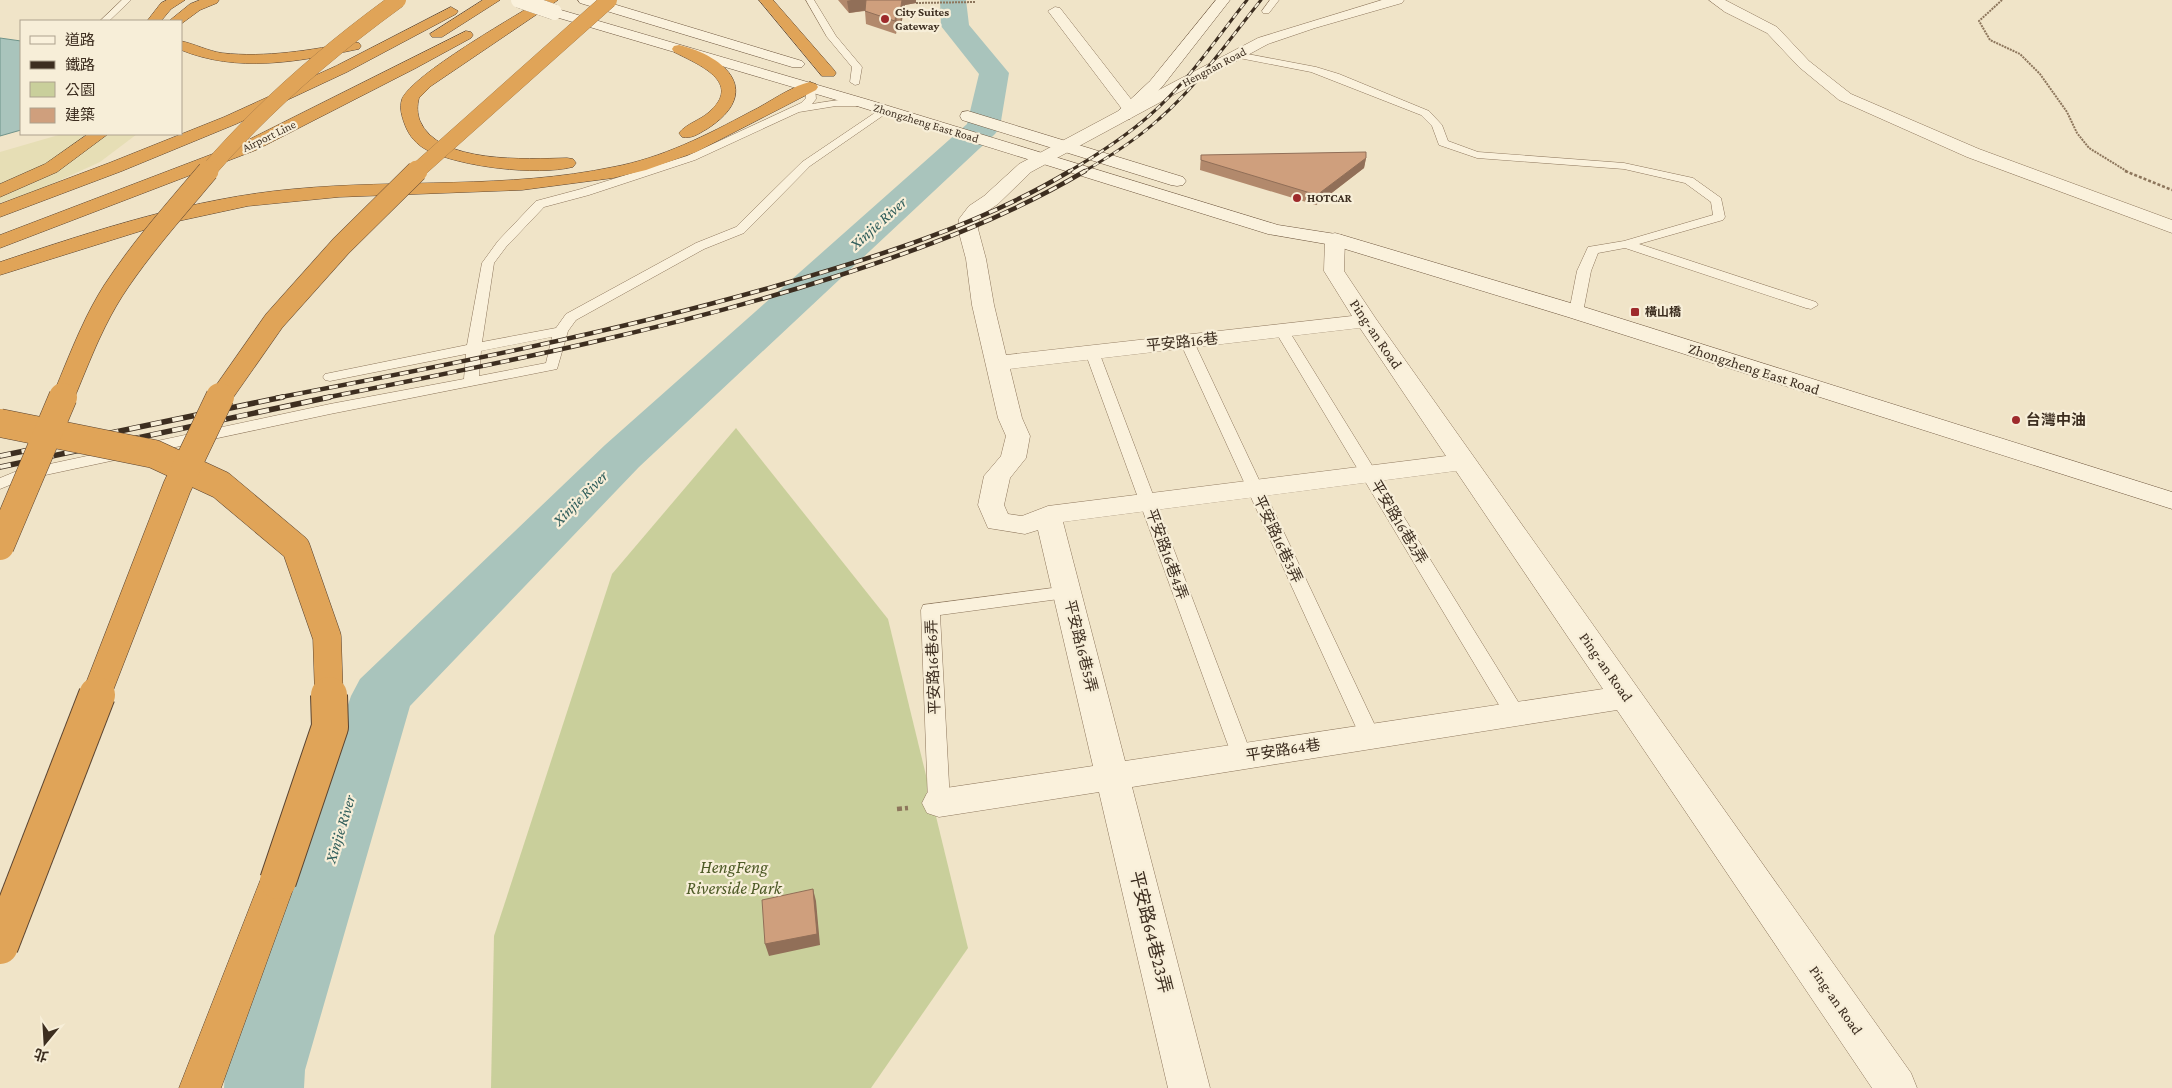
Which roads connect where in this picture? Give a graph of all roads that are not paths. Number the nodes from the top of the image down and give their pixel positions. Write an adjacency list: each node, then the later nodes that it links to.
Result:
1 (127, 0): 21 (lane)
2 (178, 0): 22 (highway)
3 (212, 0): 23 (highway)
4 (398, 0): 70 (highway, bridge)
5 (469, 0): 20 (highway)
6 (493, 0): 45 (highway, Airport Line)
7 (519, 0): 17 (street, Zhongzheng East Road, bridge)
8 (523, 0): 47 (highway, Airport Line)
9 (585, 0): 28 (street, Zhongzheng East Road)
10 (609, 0): 78 (highway, bridge)
11 (766, 0): 28 (highway)
12 (810, 0): 29 (lane)
13 (1223, 0): 36 (street)
14 (1275, 0): 19 (lane)
15 (1397, 0): 27 (street, Hengnan Road)
16 (1716, 0): 44 (street)
17 (552, 6): 24 (highway); 26 (street, Zhongzheng East Road)
18 (1055, 11): 36 (street)
19 (1266, 11)
20 (439, 18): 25 (highway); 42 (highway)
21 (105, 20)
22 (155, 20)
23 (177, 20)
24 (494, 36): 26 (highway); 49 (highway)
25 (182, 46)
26 (679, 49): 30 (street, Zhongzheng East Road)
27 (1237, 55): 36 (street, Hengnan Road); 48 (lane)
28 (831, 74): 29 (street, Zhongzheng East Road); 30 (street)
29 (855, 82): 31 (street, Zhongzheng East Road)
30 (810, 87): 32 (street, Zhongzheng East Road); 33 (lane); 50 (highway)
31 (872, 87)
32 (864, 103): 33 (lane); 34 (street, Zhongzheng East Road)
33 (794, 110): 57 (lane)
34 (886, 110): 39 (street, Zhongzheng East Road); 54 (lane)
35 (951, 111): 39 (street, Zhongzheng East Road)
36 (1127, 112): 38 (street, Hengnan Road)
37 (98, 135): 41 (highway)
38 (1065, 146): 39 (street, Hengnan Road); 40 (street)
39 (1041, 149): 46 (street, Zhongzheng East Road); 59 (street, Hengnan Road)
40 (1191, 185)
41 (0, 191)
42 (0, 211)
43 (1282, 213): 46 (street, Zhongzheng East Road)
44 (2172, 227)
45 (0, 228)
46 (1335, 240): 52 (street, Zhongzheng East Road); 53 (street, Ping-an Road)
47 (0, 242)
48 (1626, 244): 51 (lane); 52 (lane)
49 (0, 259)
50 (0, 269)
51 (1811, 305)
52 (1576, 312): 67 (street, Zhongzheng East Road)
53 (1366, 321): 55 (street, 平安路16巷); 63 (street, Ping-an Road)
54 (561, 331): 57 (lane); 61 (lane)
55 (1282, 331): 56 (street, 平安路16巷); 64 (lane, 平安路16巷2弄)
56 (1186, 342): 58 (street, 平安路16巷); 66 (lane, 平安路16巷3弄)
57 (474, 348): 60 (lane); 61 (lane)
58 (1092, 352): 59 (street, 平安路16巷); 68 (lane, 平安路16巷4弄)
59 (998, 363): 69 (street)
60 (330, 377)
61 (471, 382): 65 (lane)
62 (0, 423): 79 (highway, bridge)
63 (1464, 462): 64 (street); 72 (street, Ping-an Road)
64 (1369, 474): 66 (street); 73 (lane, 平安路16巷2弄)
65 (0, 484)
66 (1254, 489): 68 (street); 74 (lane, 平安路16巷3弄)
67 (2172, 501)
68 (1148, 503): 69 (street); 75 (lane, 平安路16巷4弄)
69 (1048, 515): 71 (street, 平安路16巷5弄)
70 (0, 546)
71 (1068, 592): 76 (street, 平安路16巷5弄); 77 (lane, 平安路16巷6弄)
72 (1627, 697): 73 (street, 平安路64巷); 81 (street, Ping-an Road)
73 (1515, 714): 74 (street, 平安路64巷)
74 (1370, 736): 75 (street, 平安路64巷)
75 (1242, 756): 76 (street, 平安路64巷)
76 (1113, 776): 77 (street, 平安路64巷); 80 (street, 平安路64巷23弄)
77 (939, 803)
78 (0, 946)
79 (200, 1088)
80 (1189, 1088)
81 (1896, 1088)

